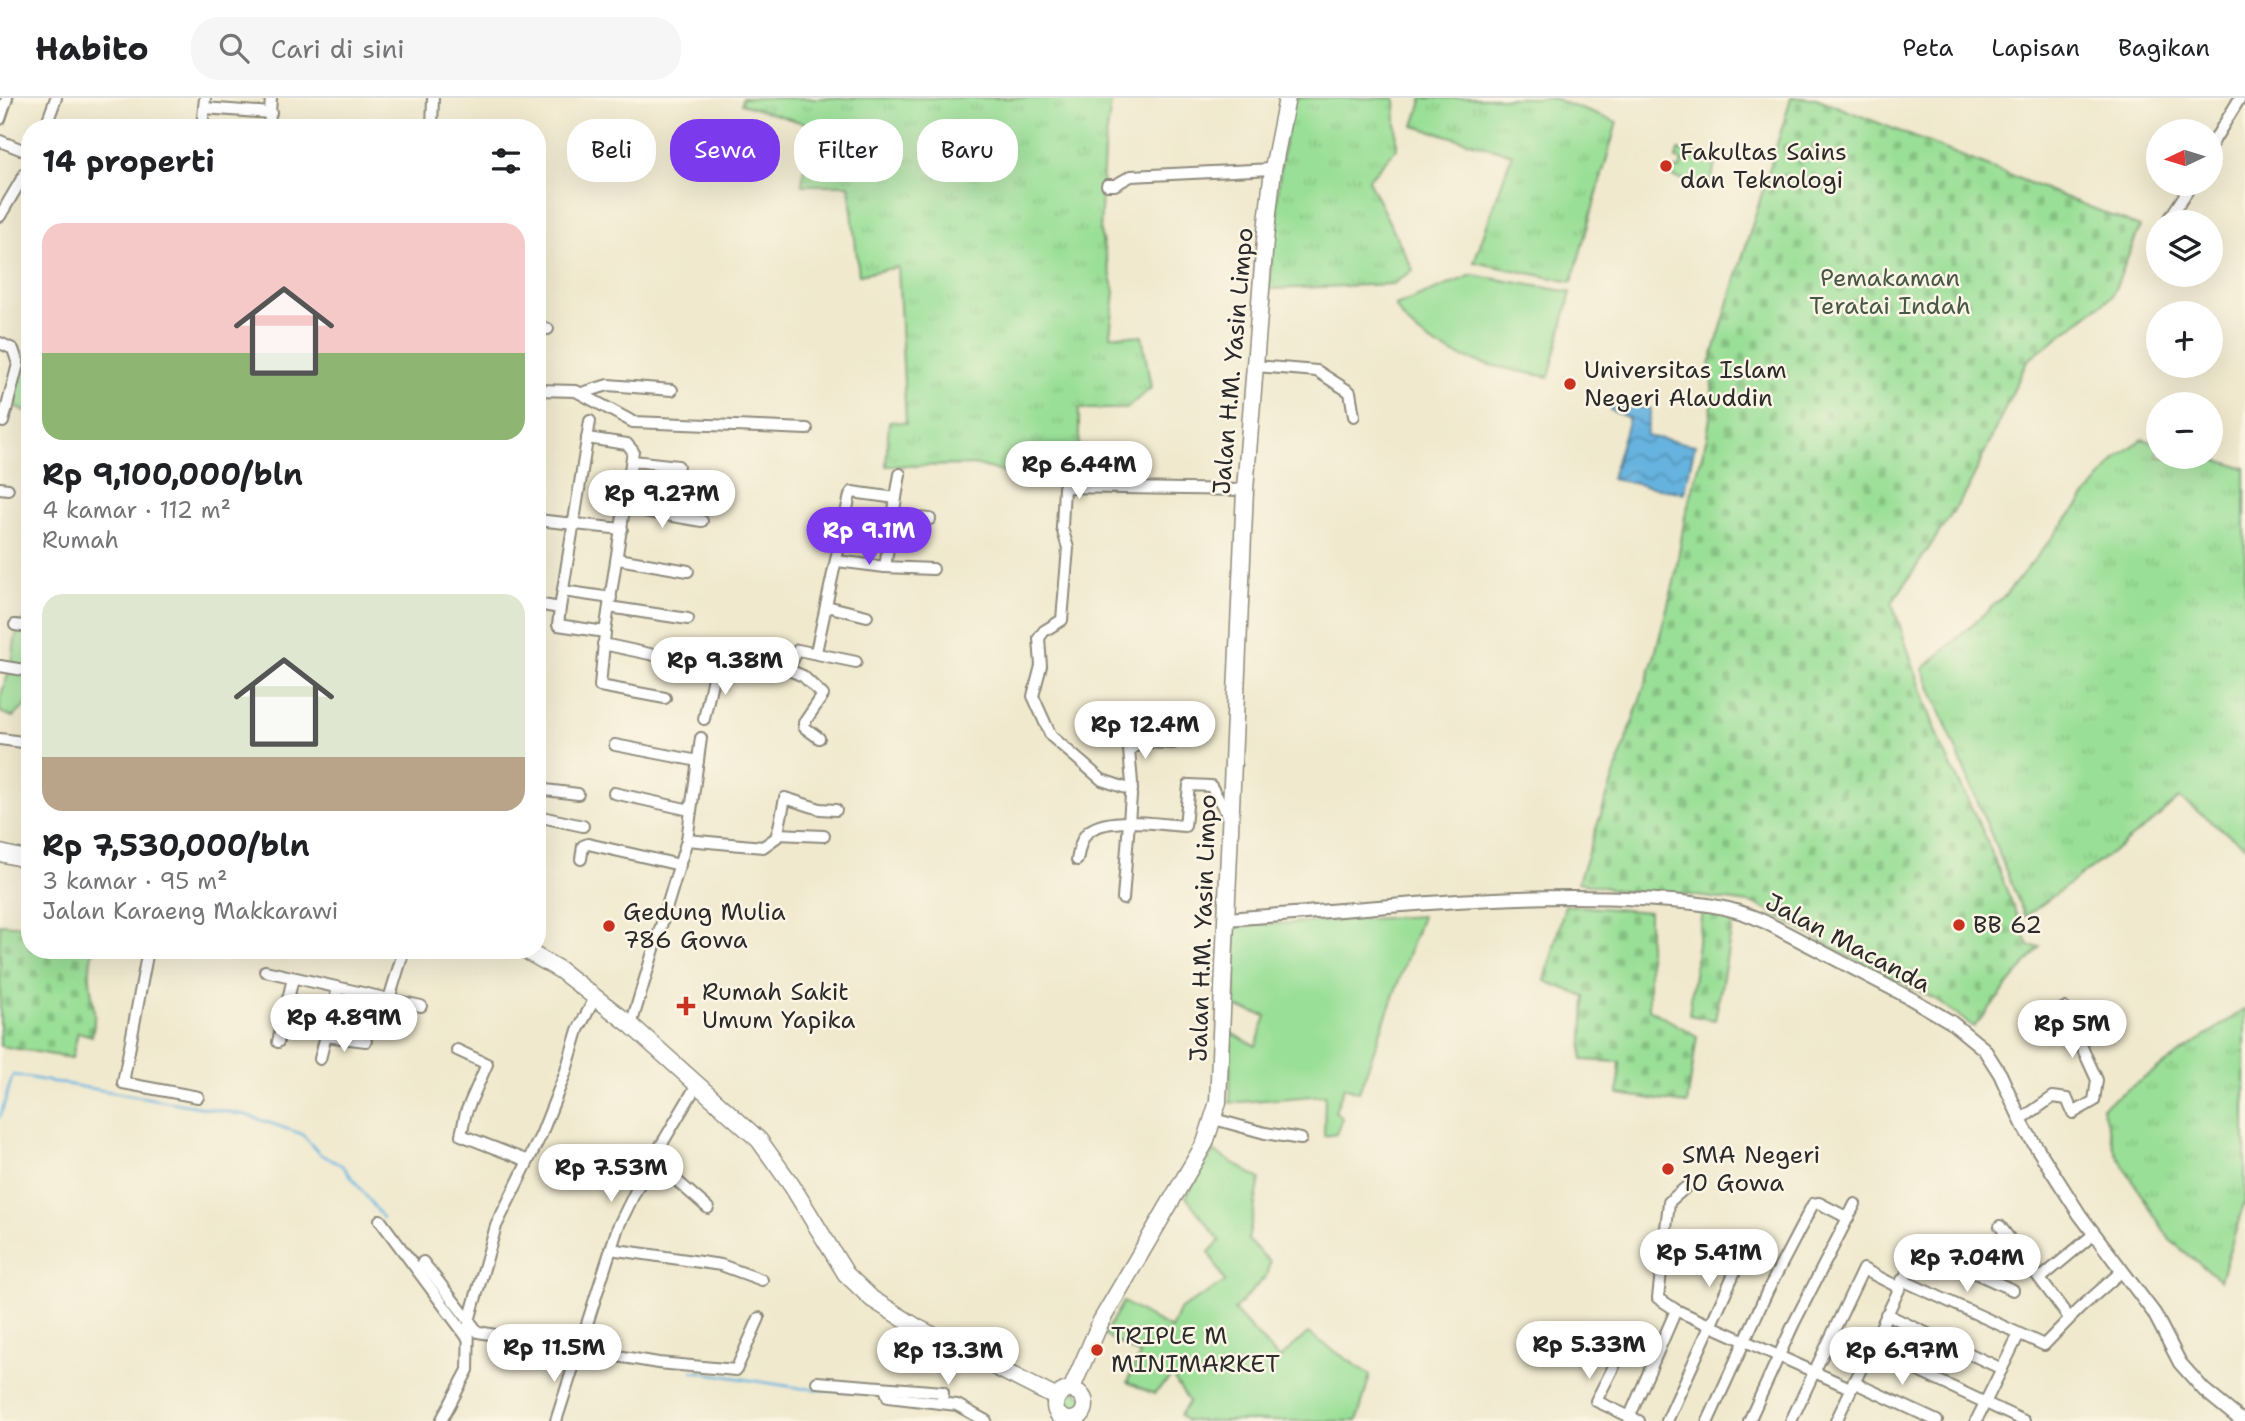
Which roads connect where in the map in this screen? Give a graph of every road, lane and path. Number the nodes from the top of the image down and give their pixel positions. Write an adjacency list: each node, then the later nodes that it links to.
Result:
1 (56, 98): 10 (street)
2 (271, 98): 8 (street)
3 (433, 98): 12 (street)
4 (1287, 98): 16 (main road, Jalan H.M. Yasin Limpo)
5 (2240, 98): 13 (street)
6 (4, 100): 9 (street)
7 (205, 103): 8 (street)
8 (271, 113): 11 (street)
9 (0, 119)
10 (48, 119)
11 (270, 119)
12 (432, 119)
13 (2223, 126)
14 (0, 141): 15 (street)
15 (21, 149)
16 (1273, 169): 18 (street); 21 (main road, Jalan H.M. Yasin Limpo)
17 (21, 180): 19 (street)
18 (1107, 185)
19 (0, 216)
20 (0, 343): 27 (street)
21 (1255, 366): 25 (street); 33 (main road, Jalan H.M. Yasin Limpo)
22 (672, 390): 24 (street)
23 (546, 391): 24 (street)
24 (582, 393): 28 (street)
25 (1354, 415)
26 (590, 421): 29 (street)
27 (3, 422)
28 (807, 429)
29 (587, 438): 30 (street); 40 (street)
30 (633, 461): 31 (street); 35 (street)
31 (678, 466)
32 (900, 474): 34 (street)
33 (1245, 491): 74 (street); 79 (main road, Jalan H.M. Yasin Limpo)
34 (896, 498): 36 (street); 43 (street)
35 (626, 508): 39 (street); 41 (street)
36 (893, 516): 37 (street); 44 (street)
37 (930, 519)
38 (546, 521): 40 (street)
39 (702, 521)
40 (574, 523): 41 (street); 47 (street)
41 (622, 529): 42 (street)
42 (618, 559): 46 (street); 48 (street)
43 (837, 561): 44 (street); 50 (street)
44 (885, 567): 45 (street)
45 (933, 569)
46 (688, 571)
47 (563, 591): 48 (street); 51 (street)
48 (610, 603): 53 (street); 56 (street)
49 (546, 606): 51 (street)
50 (827, 606): 52 (street); 58 (street)
51 (561, 608): 56 (street)
52 (867, 616)
53 (688, 619)
54 (15, 625): 55 (street)
55 (21, 626)
56 (605, 632): 57 (street)
57 (603, 644): 61 (street); 64 (street)
58 (816, 652): 59 (street); 62 (street)
59 (856, 663)
60 (0, 666): 63 (street)
61 (715, 668): 62 (street); 65 (street)
62 (788, 669): 67 (street)
63 (21, 670)
64 (665, 698)
65 (704, 719)
66 (701, 738): 72 (street)
67 (819, 738)
68 (0, 739): 69 (street)
69 (21, 742)
70 (1173, 743): 74 (street)
71 (615, 745): 72 (street)
72 (698, 761): 77 (street)
73 (546, 790): 76 (street)
74 (1132, 790): 81 (street)
75 (614, 793): 77 (street)
76 (578, 794)
77 (691, 810): 85 (street)
78 (836, 810): 83 (street)
79 (1229, 817): 81 (street); 92 (main road, Jalan H.M. Yasin Limpo)
80 (546, 818): 82 (street)
81 (1130, 822): 89 (street); 91 (street)
82 (583, 826)
83 (777, 834): 84 (street); 85 (street)
84 (824, 836)
85 (687, 840): 90 (street)
86 (0, 853): 87 (main road)
87 (21, 858)
88 (581, 859): 90 (street)
89 (1077, 860)
90 (680, 864): 103 (street)
91 (1123, 900)
92 (1226, 919): 111 (main road, Jalan H.M. Yasin Limpo); 112 (street, Jalan Macanda)
93 (146, 959): 110 (street)
94 (401, 959): 100 (street)
95 (541, 959): 99 (main road)
96 (265, 971): 97 (street)
97 (293, 978): 98 (street); 106 (street)
98 (338, 988): 100 (street); 104 (street)
99 (596, 998): 103 (main road); 115 (street)
100 (389, 999): 101 (street)
101 (421, 1006)
102 (2064, 1009): 112 (street)
103 (631, 1025): 109 (main road)
104 (326, 1036): 105 (street); 108 (street)
105 (366, 1041)
106 (278, 1042)
107 (457, 1050): 115 (street)
108 (320, 1059)
109 (698, 1083): 114 (street); 148 (main road)
110 (198, 1097)
111 (1214, 1119): 113 (street); 148 (main road, Jalan H.M. Yasin Limpo)
112 (2020, 1120): 122 (street, Jalan Macanda)
113 (1301, 1139)
114 (652, 1159): 118 (street); 123 (street)
115 (528, 1161): 136 (street)
116 (1685, 1188): 131 (street)
117 (1855, 1204): 119 (street)
118 (708, 1208)
119 (1848, 1218): 138 (street); 142 (street)
120 (380, 1220): 136 (street)
121 (2000, 1226): 127 (street)
122 (2094, 1234): 126 (street, Jalan Macanda); 127 (street)
123 (610, 1249): 128 (street); 141 (street)
124 (423, 1262): 136 (street)
125 (1737, 1267): 135 (street)
126 (2121, 1272): 137 (street); 162 (street, Jalan Macanda)
127 (2041, 1278): 133 (street)
128 (762, 1280)
129 (1900, 1284): 130 (street); 132 (street); 137 (street); 144 (street)
130 (2013, 1290)
131 (1676, 1310): 135 (street); 151 (street)
132 (1886, 1314): 140 (street); 143 (street)
133 (2067, 1315)
134 (759, 1318): 141 (street)
135 (1709, 1324): 138 (street); 155 (street)
136 (468, 1329): 141 (street); 152 (street)
137 (2018, 1336): 143 (street)
138 (1745, 1342): 142 (street); 156 (street)
139 (1626, 1343): 151 (street)
140 (1869, 1348): 146 (street); 147 (street)
141 (579, 1352): 153 (street)
142 (1779, 1357): 144 (street); 157 (street)
143 (2002, 1369): 147 (street)
144 (1813, 1373): 146 (street); 158 (street)
145 (817, 1382): 154 (street)
146 (1852, 1385): 150 (street); 159 (street)
147 (1986, 1402): 160 (street); 161 (street)
148 (1059, 1405): 149 (main road); 149 (main road)
149 (1081, 1419)
150 (1841, 1419)
151 (1634, 1420)
152 (441, 1421)
153 (556, 1421)
154 (986, 1421)
155 (1667, 1421)
156 (1708, 1421)
157 (1749, 1421)
158 (1791, 1421)
159 (1937, 1421)
160 (1976, 1421)
161 (2024, 1421)
162 (2242, 1421)

